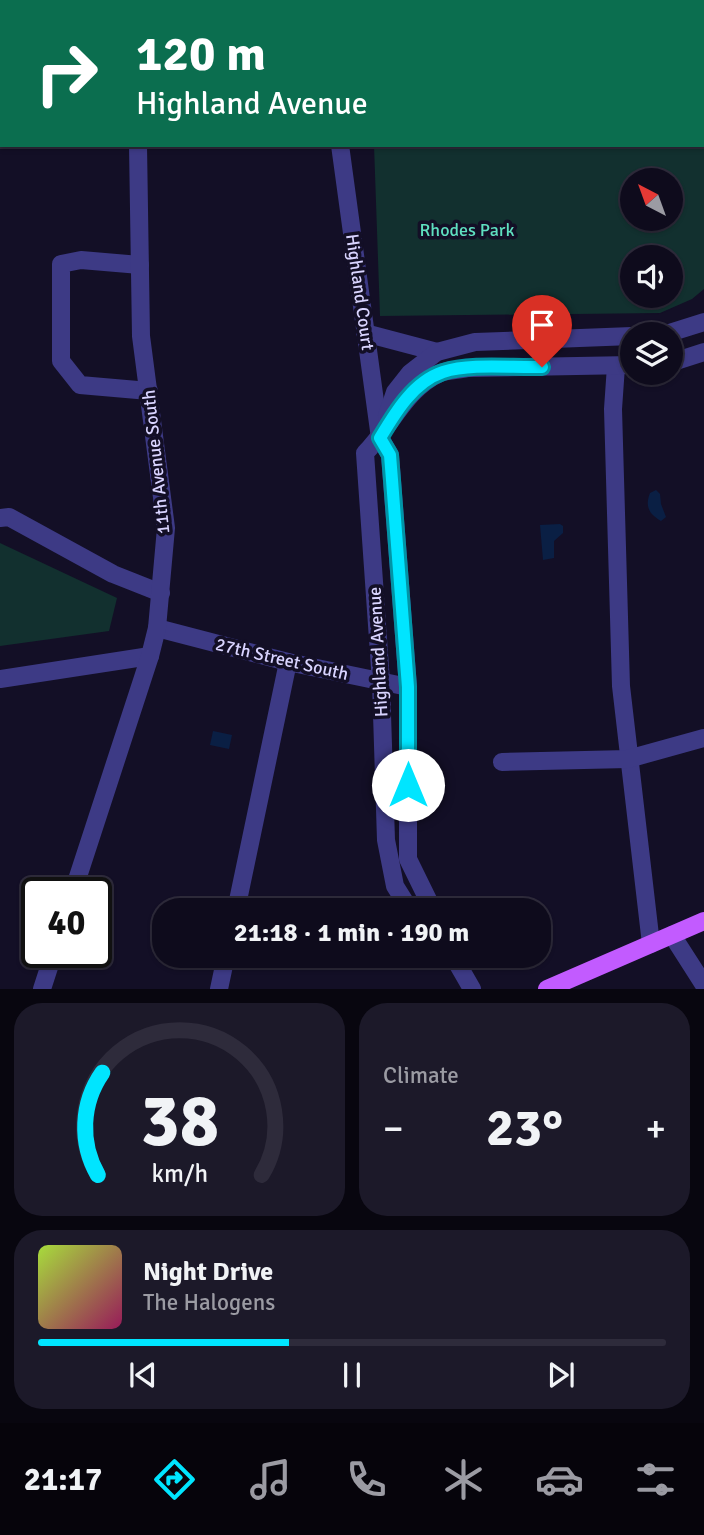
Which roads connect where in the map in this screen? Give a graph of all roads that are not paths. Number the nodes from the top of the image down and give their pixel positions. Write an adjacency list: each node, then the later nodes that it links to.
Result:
1 (138, 147): 3 (street, 11th Avenue South)
2 (340, 147): 6 (street, Highland Court)
3 (140, 265): 13 (street, 11th Avenue South); 13 (street)
4 (704, 322): 5 (street)
5 (683, 329)
6 (365, 333): 8 (street, Highland Avenue); 14 (street, Highland Court)
7 (620, 336): 8 (street, Highland Avenue)
8 (437, 352): 14 (street, Highland Avenue)
9 (704, 352): 10 (street)
10 (683, 359)
11 (620, 365): 14 (street, Highland Avenue)
12 (620, 383): 24 (street)
13 (149, 391): 16 (street, 11th Avenue South)
14 (380, 438): 21 (street, Highland Avenue); 22 (street, Highland Avenue)
15 (0, 518): 16 (street)
16 (161, 593): 17 (street, 11th Avenue South)
17 (157, 628): 18 (street, 11th Avenue South); 19 (street, 27th Street South)
18 (150, 656): 20 (street); 26 (street, 11th Avenue South)
19 (288, 662): 21 (street, 27th Street South); 27 (street)
20 (0, 678)
21 (381, 682): 22 (street, 27th Street South); 28 (street, Highland Avenue)
22 (408, 687): 29 (street, Highland Avenue)
23 (704, 738): 24 (street)
24 (628, 759): 25 (street); 32 (street)
25 (502, 762)
26 (78, 877)
27 (239, 898)
28 (402, 898)
29 (427, 898)
30 (704, 921): 31 (main road)
31 (672, 935): 32 (main road); 36 (street)
32 (651, 944): 40 (main road)
33 (49, 968): 37 (street)
34 (223, 968): 38 (street)
35 (460, 968): 39 (street)
36 (704, 985)
37 (42, 989)
38 (219, 989)
39 (472, 989)
40 (547, 989)

